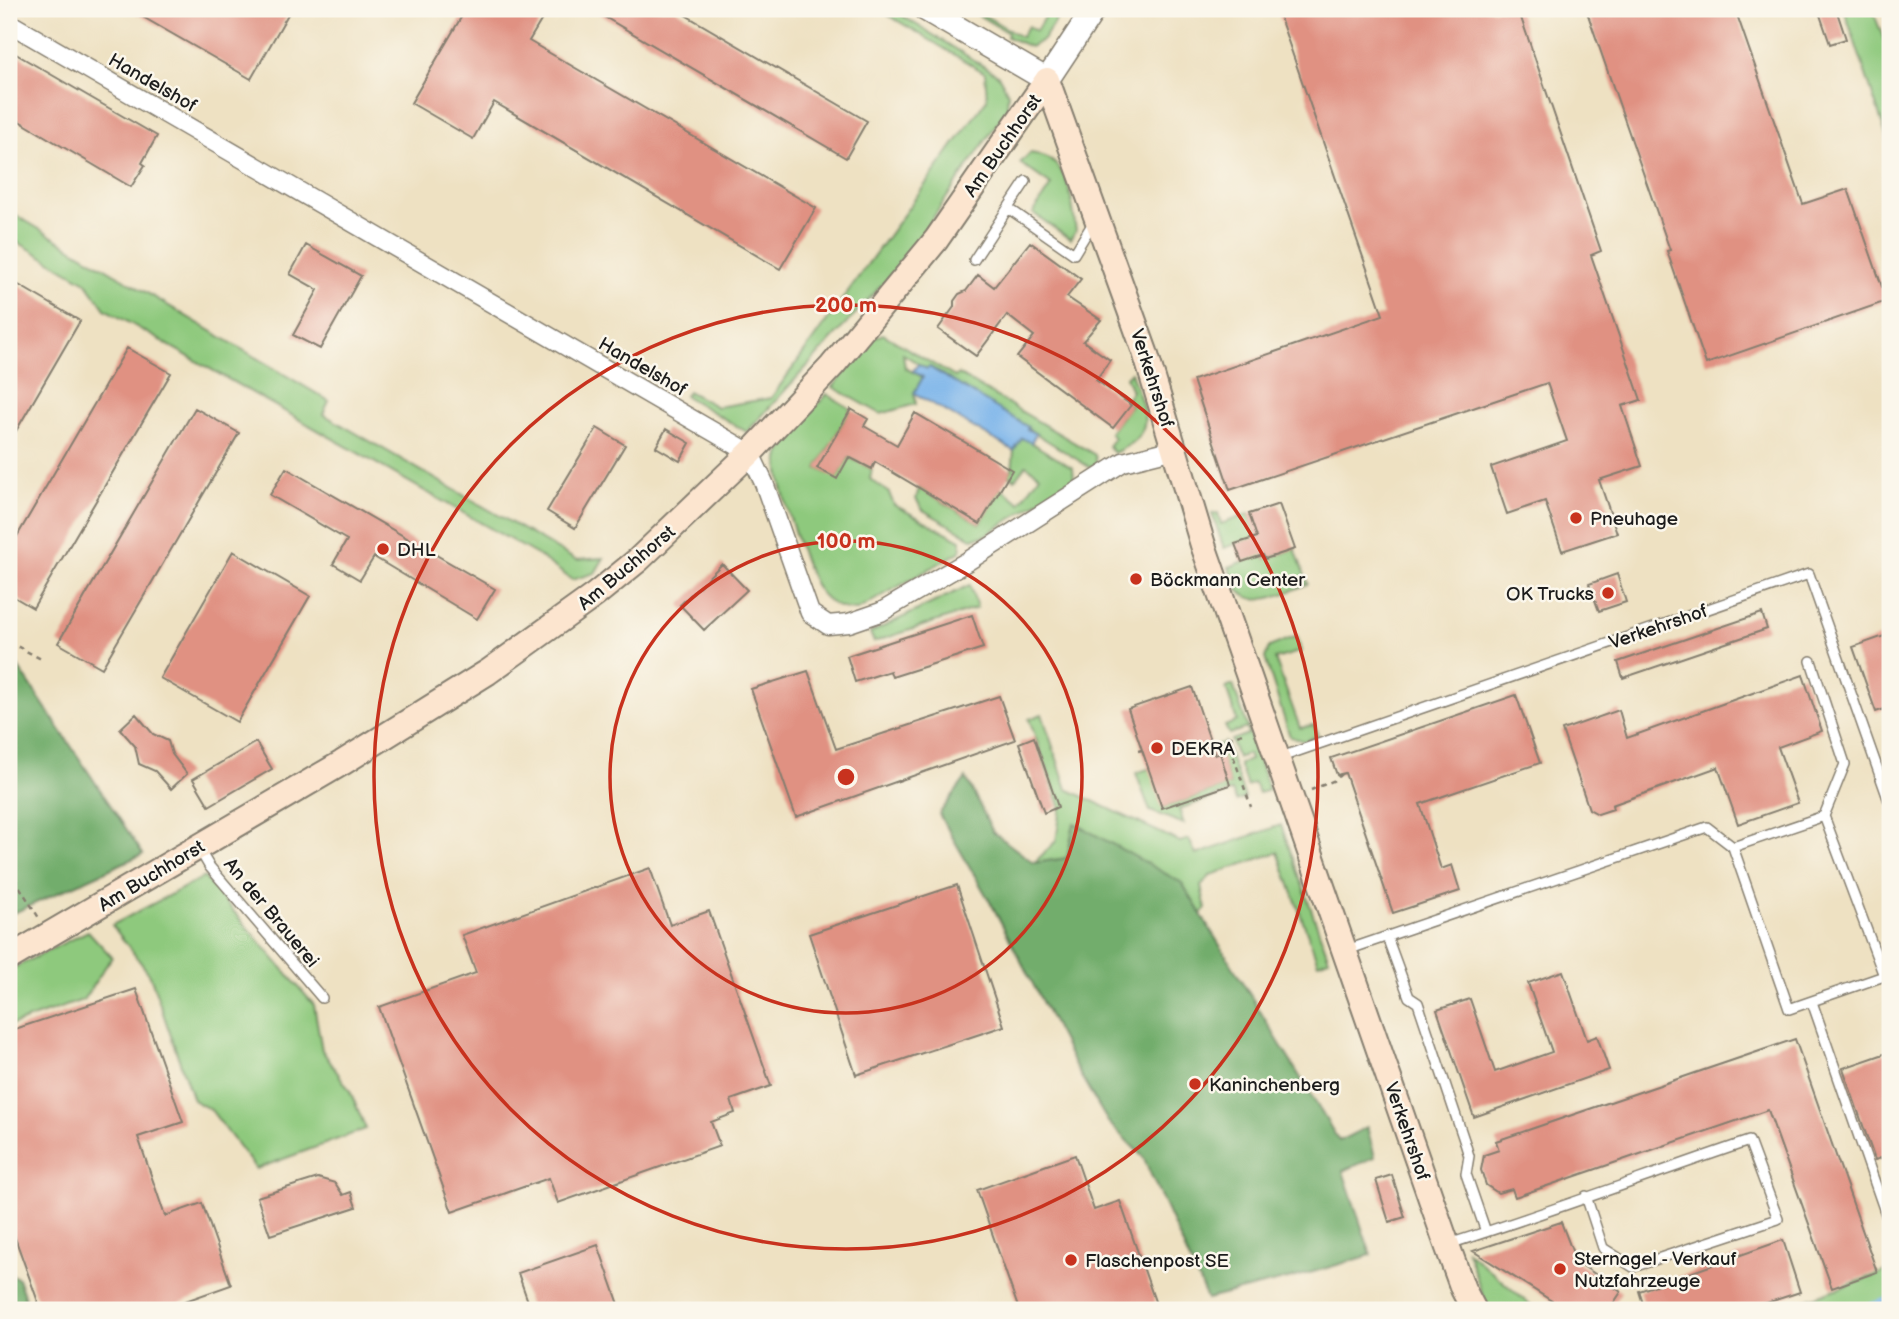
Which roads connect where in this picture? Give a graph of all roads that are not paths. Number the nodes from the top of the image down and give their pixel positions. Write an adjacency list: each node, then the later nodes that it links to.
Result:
1 (925, 9): 4 (street)
2 (1094, 9): 4 (street, Am Buchhorst)
3 (9, 23): 10 (street, Handelshof)
4 (1047, 80): 7 (main road, Verkehrshof); 10 (main road, Am Buchhorst)
5 (1026, 181): 6 (lane)
6 (1008, 208): 7 (lane); 8 (lane)
7 (1097, 217): 9 (main road, Verkehrshof)
8 (974, 260)
9 (1175, 449): 10 (street); 12 (main road, Verkehrshof)
10 (750, 453): 15 (main road, Am Buchhorst)
11 (1811, 661): 14 (lane)
12 (1277, 759): 13 (lane, Verkehrshof); 18 (main road, Verkehrshof)
13 (1890, 804)
14 (1824, 816): 16 (lane); 21 (lane)
15 (198, 847): 19 (main road, Am Buchhorst); 20 (lane, An der Brauerei)
16 (1733, 847): 17 (lane); 21 (lane)
17 (1387, 937): 18 (lane); 24 (lane)
18 (1345, 951): 25 (main road, Verkehrshof)
19 (9, 958)
20 (322, 998)
21 (1812, 1002): 23 (lane)
22 (1586, 1196): 22 (lane); 24 (lane)
23 (1890, 1226)
24 (1486, 1232): 25 (lane)
25 (1447, 1245): 26 (main road, Verkehrshof)
26 (1474, 1310)

